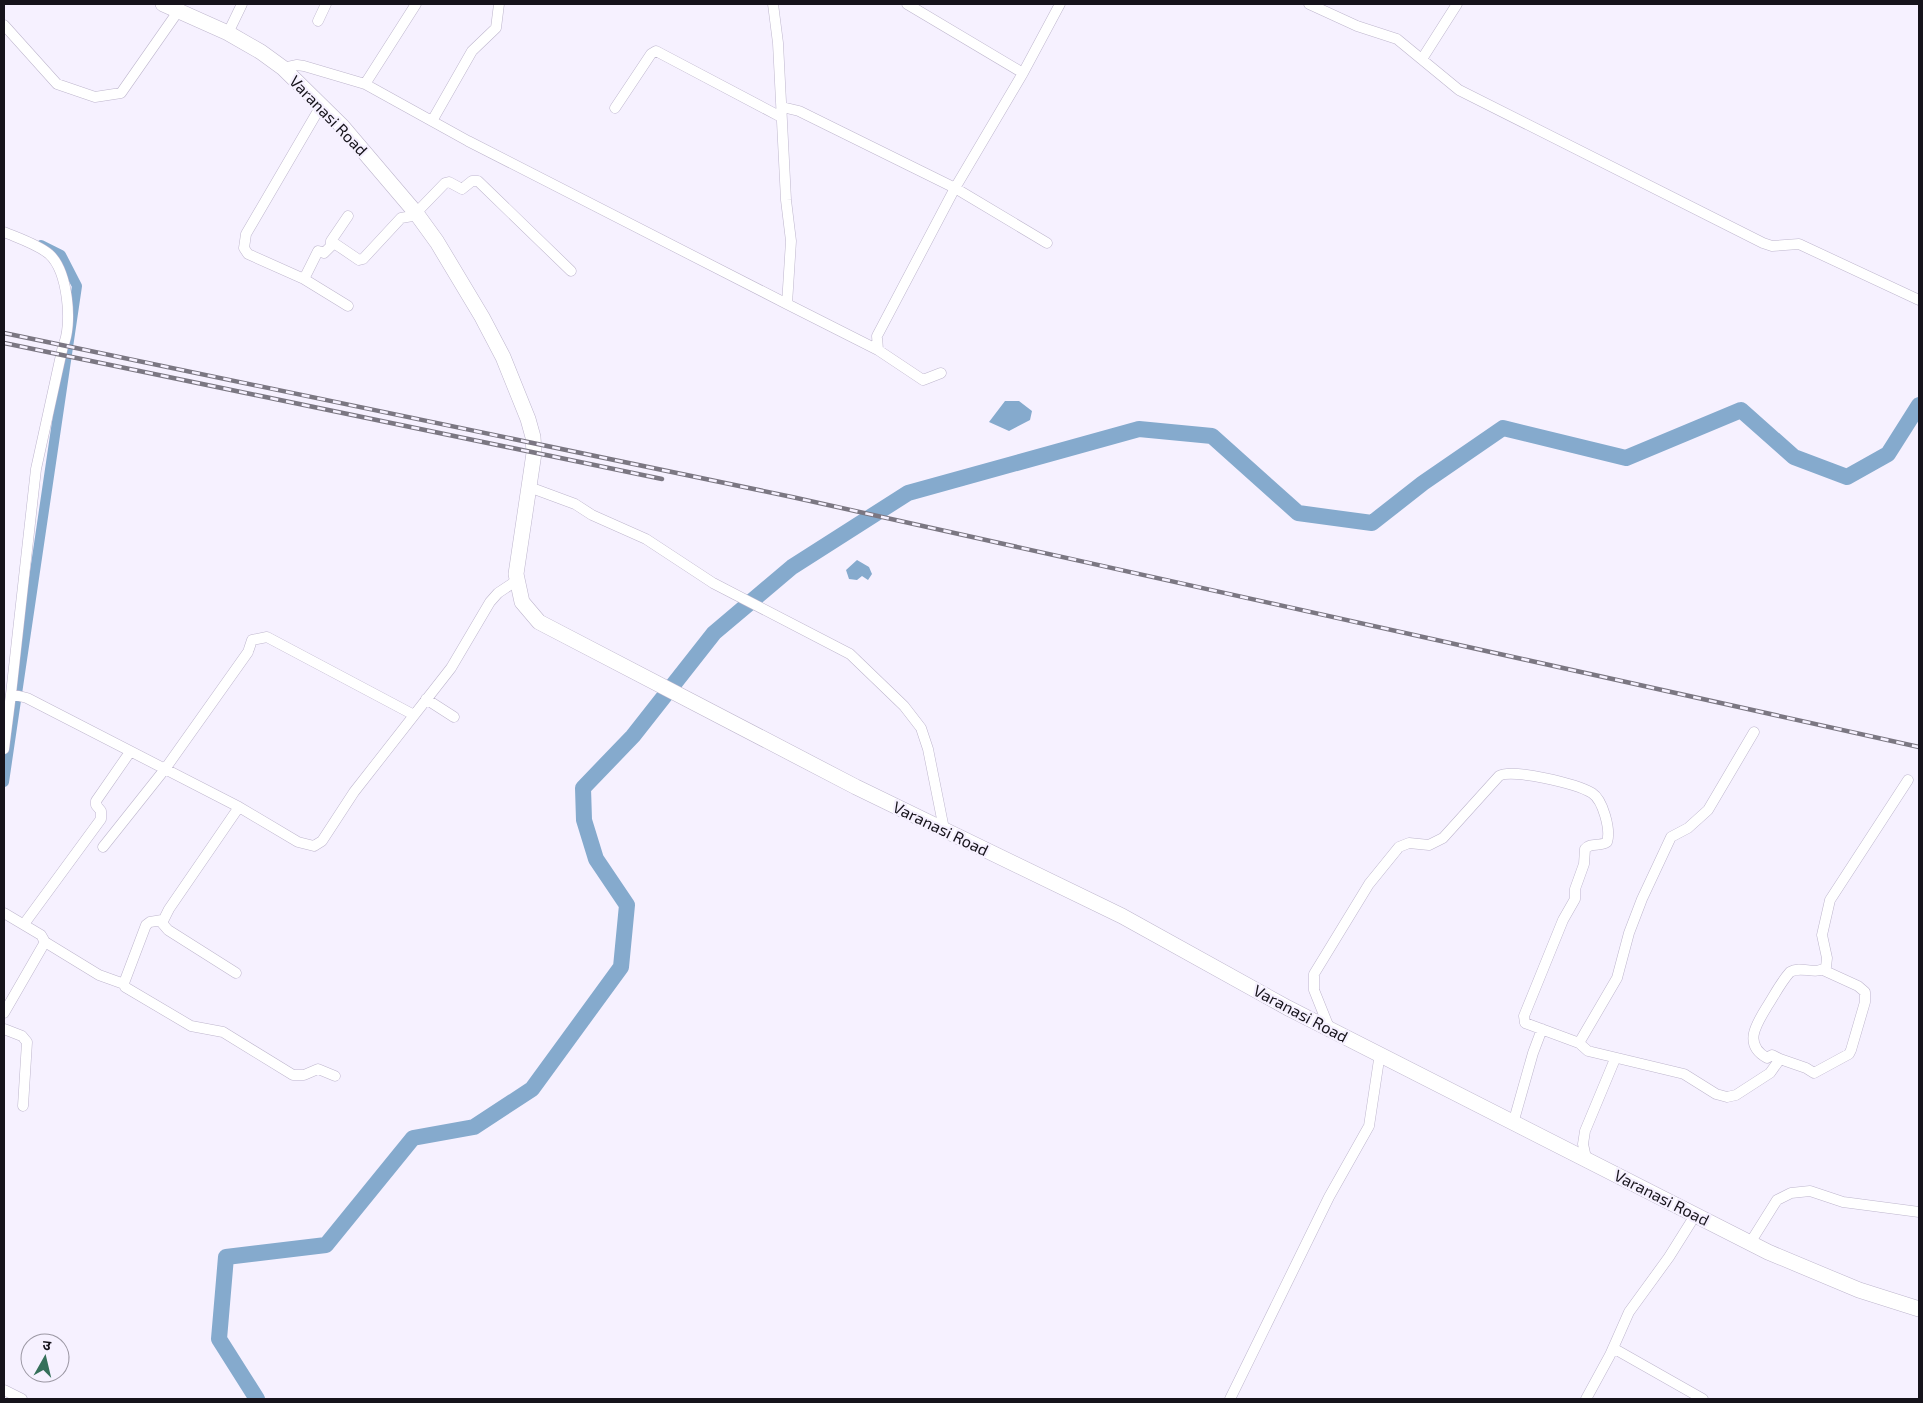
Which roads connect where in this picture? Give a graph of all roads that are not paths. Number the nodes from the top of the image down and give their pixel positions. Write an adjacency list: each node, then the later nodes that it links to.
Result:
1 (163, 4): 11 (highway, Varanasi Road)
2 (242, 4): 14 (street)
3 (326, 4): 12 (street)
4 (416, 4): 18 (street)
5 (499, 4): 22 (street)
6 (773, 4): 21 (street)
7 (907, 4): 17 (street)
8 (1060, 4): 17 (street)
9 (1309, 4): 15 (street)
10 (1456, 4): 15 (street)
11 (179, 10): 13 (street); 14 (highway, Varanasi Road)
12 (318, 21)
13 (4, 25)
14 (228, 33): 16 (highway, Varanasi Road)
15 (1422, 59): 31 (street)
16 (283, 68): 18 (street); 19 (highway, Varanasi Road)
17 (1023, 73): 23 (street)
18 (365, 84): 22 (street)
19 (322, 104): 24 (highway, Varanasi Road); 30 (street)
20 (615, 108): 21 (street)
21 (781, 112): 23 (street); 32 (street)
22 (432, 120): 32 (street)
23 (955, 188): 28 (street); 34 (street)
24 (417, 214): 27 (street); 29 (street); 36 (highway, Varanasi Road)
25 (348, 216): 27 (street)
26 (4, 232): 38 (street)
27 (331, 241): 30 (street)
28 (1046, 243)
29 (571, 271)
30 (304, 279): 33 (street)
31 (1919, 300)
32 (787, 304): 34 (street)
33 (348, 306)
34 (878, 350): 35 (street)
35 (941, 373)
36 (529, 487): 37 (highway, Varanasi Road); 48 (street)
37 (516, 581): 39 (street); 48 (highway, Varanasi Road)
38 (13, 694): 43 (street); 44 (street)
39 (426, 699): 40 (street); 41 (street)
40 (414, 716): 45 (street); 47 (street)
41 (454, 718)
42 (1754, 732): 61 (street)
43 (4, 749)
44 (130, 752): 45 (street); 52 (street)
45 (165, 769): 47 (street); 49 (street)
46 (1908, 780): 54 (street)
47 (239, 807): 51 (street)
48 (944, 829): 60 (highway, Varanasi Road)
49 (103, 847)
50 (4, 913): 52 (street)
51 (162, 920): 55 (street); 56 (street)
52 (24, 924): 53 (street)
53 (45, 942): 56 (street); 57 (street)
54 (1823, 970): 64 (street); 64 (street)
55 (236, 973)
56 (124, 984): 65 (street)
57 (4, 1013)
58 (4, 1029): 66 (street)
59 (1542, 1029): 60 (street); 61 (street); 67 (street)
60 (1330, 1030): 62 (highway, Varanasi Road)
61 (1579, 1043): 63 (street)
62 (1380, 1053): 67 (highway, Varanasi Road); 76 (street)
63 (1616, 1059): 64 (street); 68 (street)
64 (1780, 1059)
65 (335, 1076)
66 (23, 1106)
67 (1514, 1120): 68 (highway, Varanasi Road)
68 (1586, 1158): 70 (highway, Varanasi Road)
69 (1919, 1212): 71 (street)
70 (1696, 1214): 71 (highway, Varanasi Road); 73 (street)
71 (1750, 1243): 72 (highway, Varanasi Road)
72 (1919, 1309)
73 (1613, 1348): 77 (street); 78 (street)
74 (4, 1390): 75 (street)
75 (22, 1399)
76 (1230, 1399)
77 (1586, 1399)
78 (1703, 1399)

